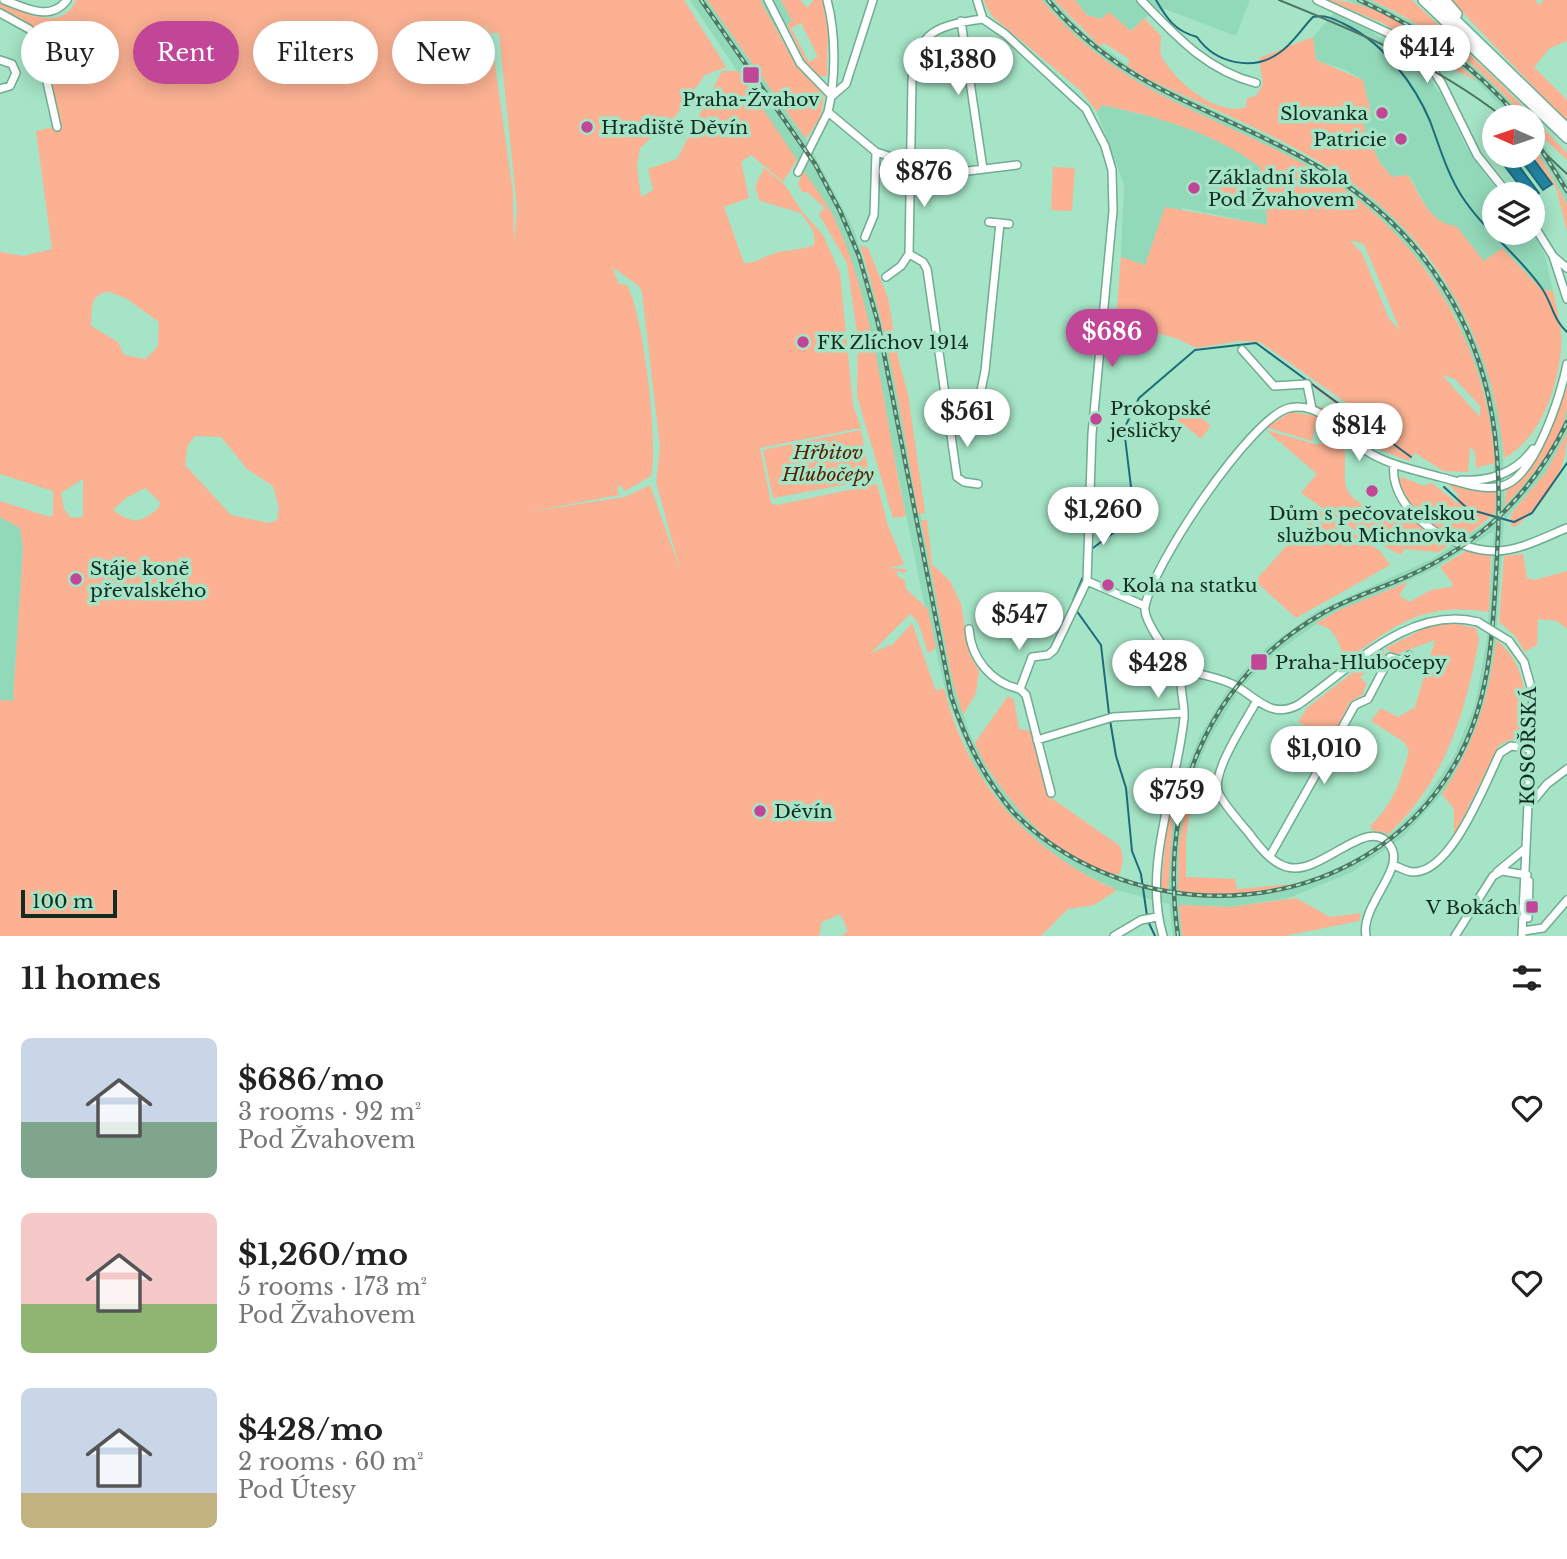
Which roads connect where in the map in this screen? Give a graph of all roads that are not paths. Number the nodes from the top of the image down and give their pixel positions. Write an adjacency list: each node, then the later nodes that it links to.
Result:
1 (4, 0): 2 (street)
2 (68, 0)
3 (768, 0): 19 (street)
4 (827, 0): 19 (street)
5 (873, 0): 19 (street)
6 (977, 0): 13 (street)
7 (1141, 0): 17 (street)
8 (1317, 0): 30 (street)
9 (1423, 0): 23 (main road)
10 (1435, 0): 15 (main road)
11 (1445, 0): 15 (main road)
12 (0, 13): 21 (street)
13 (983, 19): 14 (street); 46 (street)
14 (961, 20): 25 (street); 27 (street)
15 (1478, 40): 22 (main road)
16 (0, 60): 18 (street)
17 (1256, 83)
18 (0, 89)
19 (832, 96): 20 (street)
20 (828, 112): 24 (street); 29 (street)
21 (57, 127)
22 (1567, 128)
23 (1567, 138)
24 (876, 152): 25 (street); 32 (street)
25 (910, 163): 34 (street)
26 (1017, 165): 27 (street)
27 (983, 169): 28 (street)
28 (968, 171)
29 (798, 172)
30 (1498, 182)
31 (989, 222): 41 (street)
32 (865, 237)
33 (1545, 244): 35 (street)
34 (909, 254): 37 (street); 41 (street)
35 (1553, 257): 36 (street); 38 (street)
36 (1567, 268)
37 (886, 277)
38 (1567, 299)
39 (1242, 350): 42 (street)
40 (1567, 364): 43 (street)
41 (946, 407): 44 (street)
42 (1312, 409): 43 (street); 47 (street)
43 (1394, 464): 45 (street)
44 (978, 484)
45 (1567, 528)
46 (1087, 581): 47 (street); 51 (street)
47 (1145, 606): 50 (street)
48 (969, 629): 51 (street)
49 (1409, 655): 62 (street)
50 (1182, 670): 52 (street, KOSOŘSKÁ); 53 (street)
51 (1020, 689): 54 (street)
52 (1256, 702): 55 (street, KOSOŘSKÁ, bridge); 62 (street)
53 (1184, 713): 54 (street); 67 (street)
54 (1037, 740): 59 (street)
55 (1531, 749): 57 (street, KOSOŘSKÁ); 63 (street)
56 (1567, 769): 58 (street)
57 (1530, 777): 58 (street); 60 (street, KOSOŘSKÁ)
58 (1547, 784): 60 (street)
59 (1051, 793)
60 (1527, 808): 61 (street, KOSOŘSKÁ)
61 (1526, 848): 64 (street, KOSOŘSKÁ); 65 (street)
62 (1270, 856): 63 (street)
63 (1393, 865): 71 (street)
64 (1527, 875): 65 (street); 68 (street, KOSOŘSKÁ)
65 (1493, 876): 72 (street)
66 (1567, 900): 68 (street)
67 (1154, 918): 69 (street); 70 (street)
68 (1524, 931)
69 (1114, 936)
70 (1163, 936)
71 (1366, 936)
72 (1455, 936)

